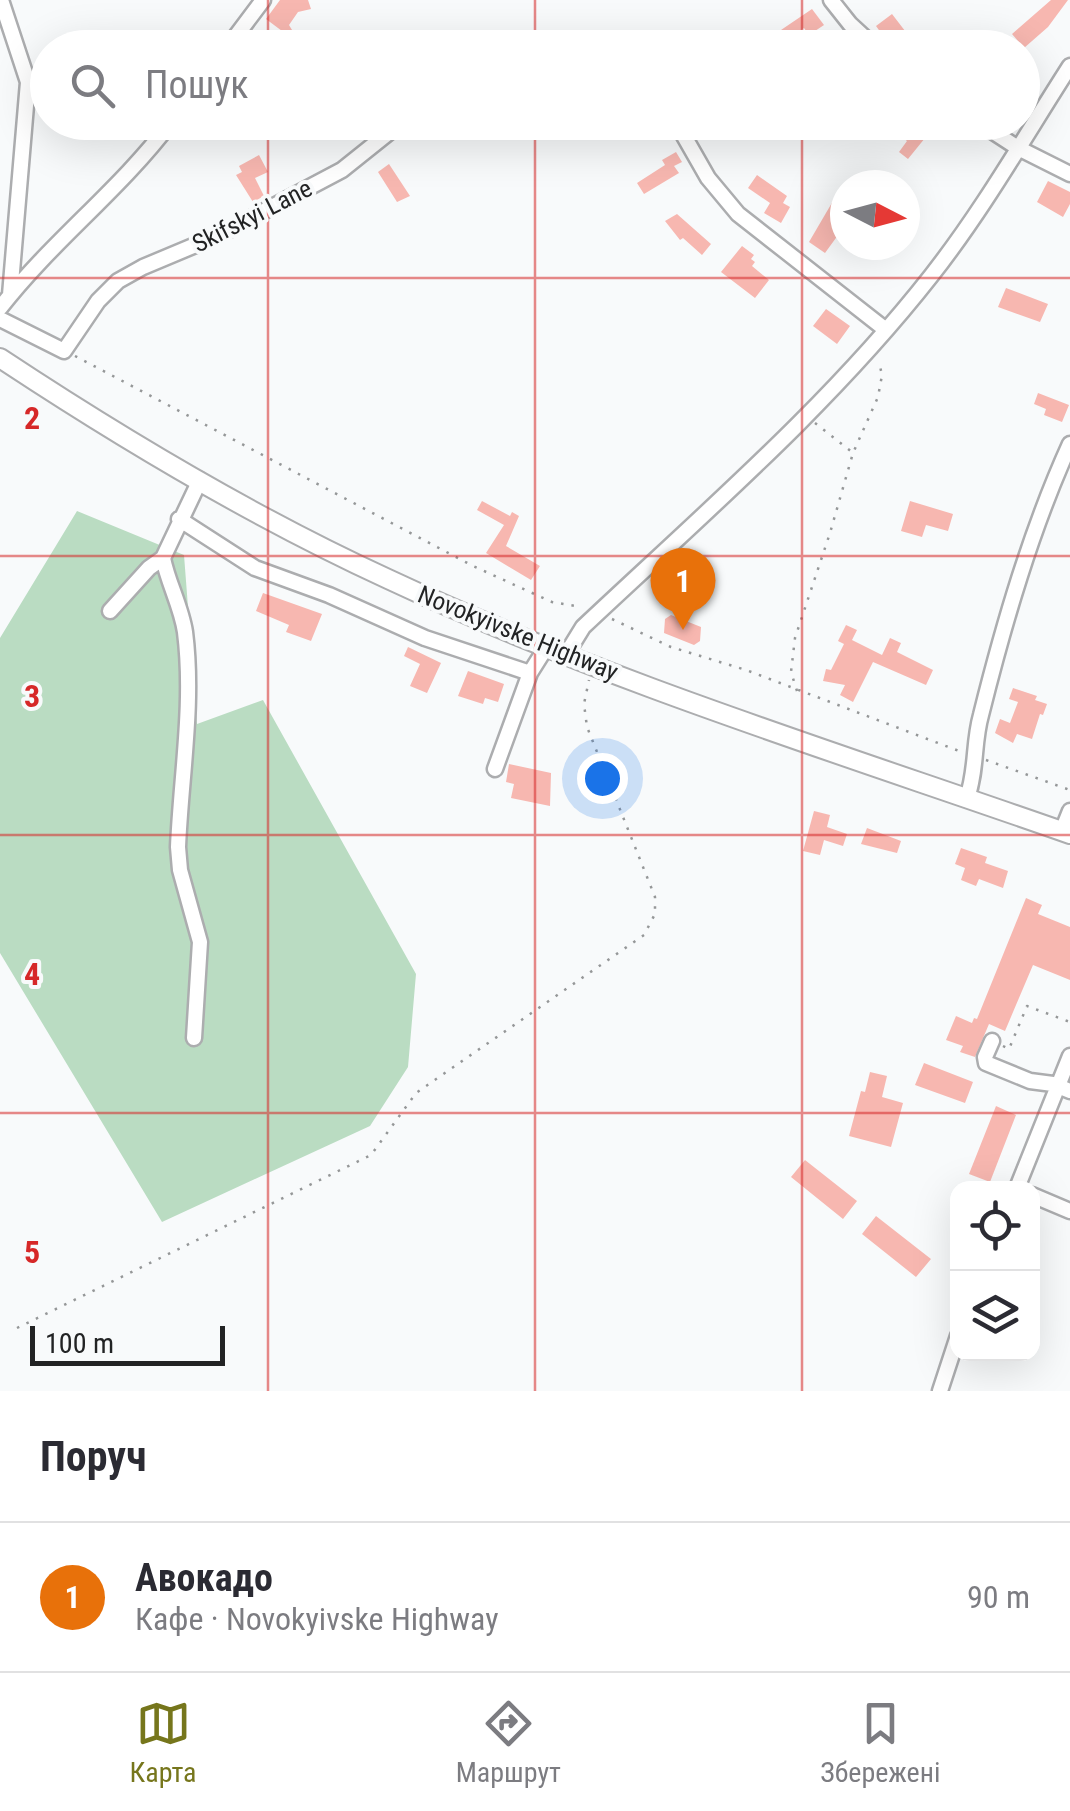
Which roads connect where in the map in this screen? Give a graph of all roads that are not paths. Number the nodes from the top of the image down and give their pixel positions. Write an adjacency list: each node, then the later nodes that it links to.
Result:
1 (1, 0): 15 (street)
2 (263, 0): 4 (street)
3 (831, 0): 5 (street)
4 (240, 30)
5 (857, 30)
6 (1070, 66): 7 (street)
7 (1040, 113)
8 (158, 140): 15 (street)
9 (380, 140): 17 (street, Skifskyi Lane)
10 (686, 140): 18 (street)
11 (1006, 140): 13 (street)
12 (1023, 140): 13 (street)
13 (1018, 148): 14 (street); 18 (street)
14 (1070, 174)
15 (10, 295): 16 (street)
16 (0, 308)
17 (0, 320)
18 (886, 330): 26 (street)
19 (0, 358): 21 (main road, Novokyivske Highway)
20 (1070, 444): 29 (street)
21 (200, 480): 22 (street); 25 (main road, Novokyivske Highway)
22 (179, 520): 23 (street); 27 (street)
23 (164, 558): 24 (street); 32 (street)
24 (110, 611)
25 (547, 646): 26 (main road, Novokyivske Highway); 27 (street)
26 (566, 654): 29 (main road, Novokyivske Highway)
27 (530, 673): 28 (street)
28 (495, 769)
29 (967, 798): 31 (main road, Novokyivske Highway)
30 (1070, 811): 31 (street)
31 (1066, 832)
32 (194, 1038)
33 (992, 1041): 35 (street)
34 (1070, 1056): 35 (street)
35 (1064, 1088): 36 (street)
36 (1020, 1181)
37 (1040, 1198): 38 (street)
38 (1070, 1210)
39 (950, 1360): 40 (street)
40 (940, 1391)

